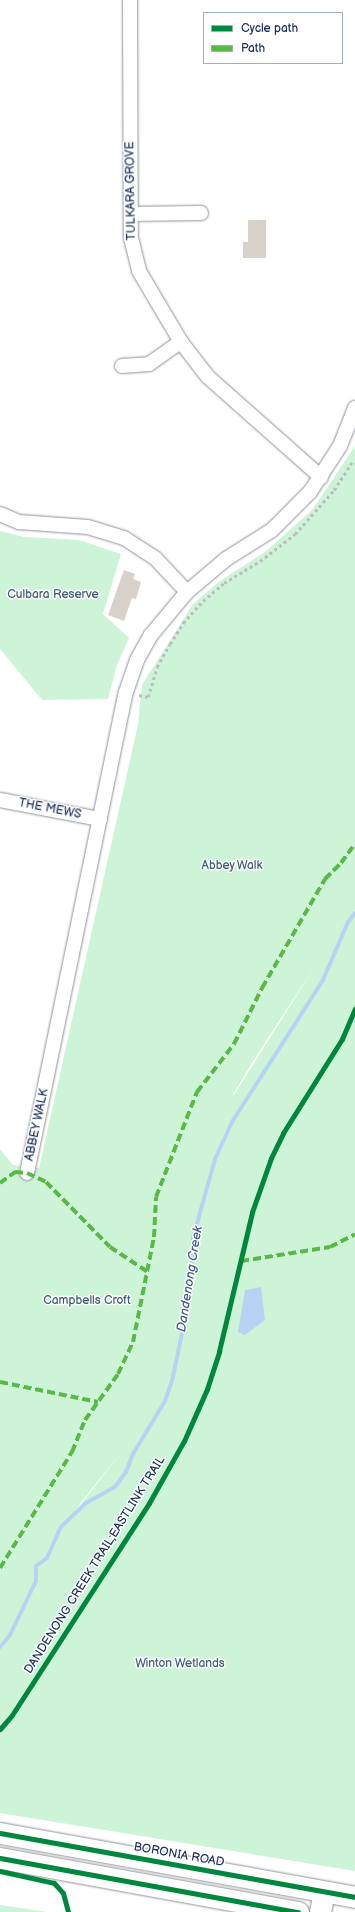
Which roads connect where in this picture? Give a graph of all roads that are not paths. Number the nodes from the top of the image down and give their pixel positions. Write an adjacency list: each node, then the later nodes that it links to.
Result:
1 (130, 0): 3 (street, TULKARA GROVE)
2 (201, 213): 3 (street)
3 (131, 214): 4 (street, TULKARA GROVE)
4 (181, 342): 5 (street); 7 (street, TULKARA GROVE)
5 (122, 366)
6 (355, 408): 7 (street, ABBEY WALK)
7 (321, 477): 9 (street, ABBEY WALK)
8 (0, 514): 9 (street)
9 (187, 592): 11 (street, ABBEY WALK)
10 (0, 800): 11 (street, THE MEWS)
11 (100, 819): 12 (street, ABBEY WALK)
12 (27, 1173)
13 (0, 1833): 15 (main road, BORONIA ROAD)
14 (0, 1858): 17 (main road)
15 (324, 1892): 16 (main road, BORONIA ROAD); 18 (main road)
16 (355, 1897)
17 (298, 1912)
18 (320, 1912)

